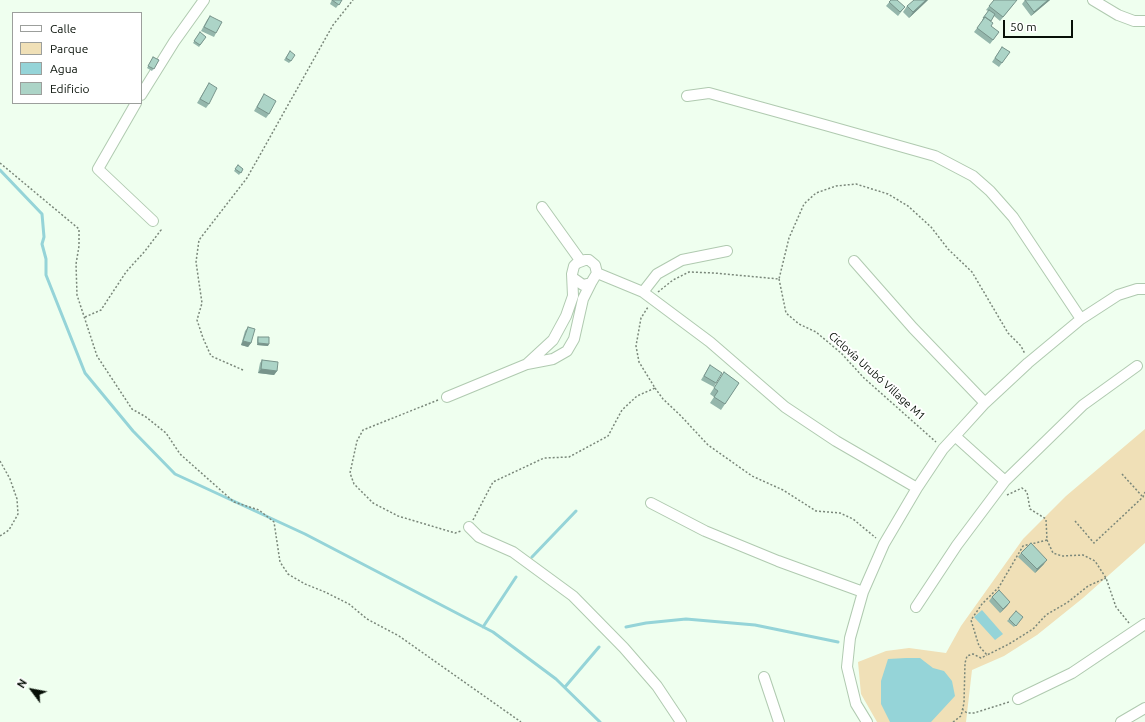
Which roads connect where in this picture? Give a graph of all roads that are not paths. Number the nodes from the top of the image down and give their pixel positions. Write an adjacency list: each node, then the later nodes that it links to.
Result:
1 (204, 0): 4 (street)
2 (1093, 0): 3 (street)
3 (1145, 21)
4 (142, 93)
5 (687, 96): 17 (street)
6 (135, 104): 8 (street)
7 (542, 207): 10 (street)
8 (153, 221)
9 (727, 251): 16 (street)
10 (580, 260): 12 (street); 13 (street)
11 (854, 261): 21 (street)
12 (597, 273): 14 (street); 16 (street)
13 (574, 278): 14 (street); 18 (street)
14 (591, 283): 18 (street)
15 (1145, 289): 17 (street)
16 (643, 292): 24 (street)
17 (1081, 319): 21 (street)
18 (527, 364): 20 (street)
19 (1136, 366): 23 (street)
20 (447, 397)
21 (985, 403): 22 (street)
22 (955, 436): 23 (street); 24 (street)
23 (1005, 481): 28 (street)
24 (917, 488): 27 (street)
25 (651, 503): 27 (street)
26 (469, 527): 34 (street)
27 (863, 592): 36 (street)
28 (916, 607)
29 (1145, 624): 31 (street)
30 (764, 677): 35 (street)
31 (1018, 699)
32 (1145, 708): 33 (street)
33 (1133, 719): 37 (street)
34 (681, 722)
35 (780, 722)
36 (867, 722)
37 (1120, 722)

